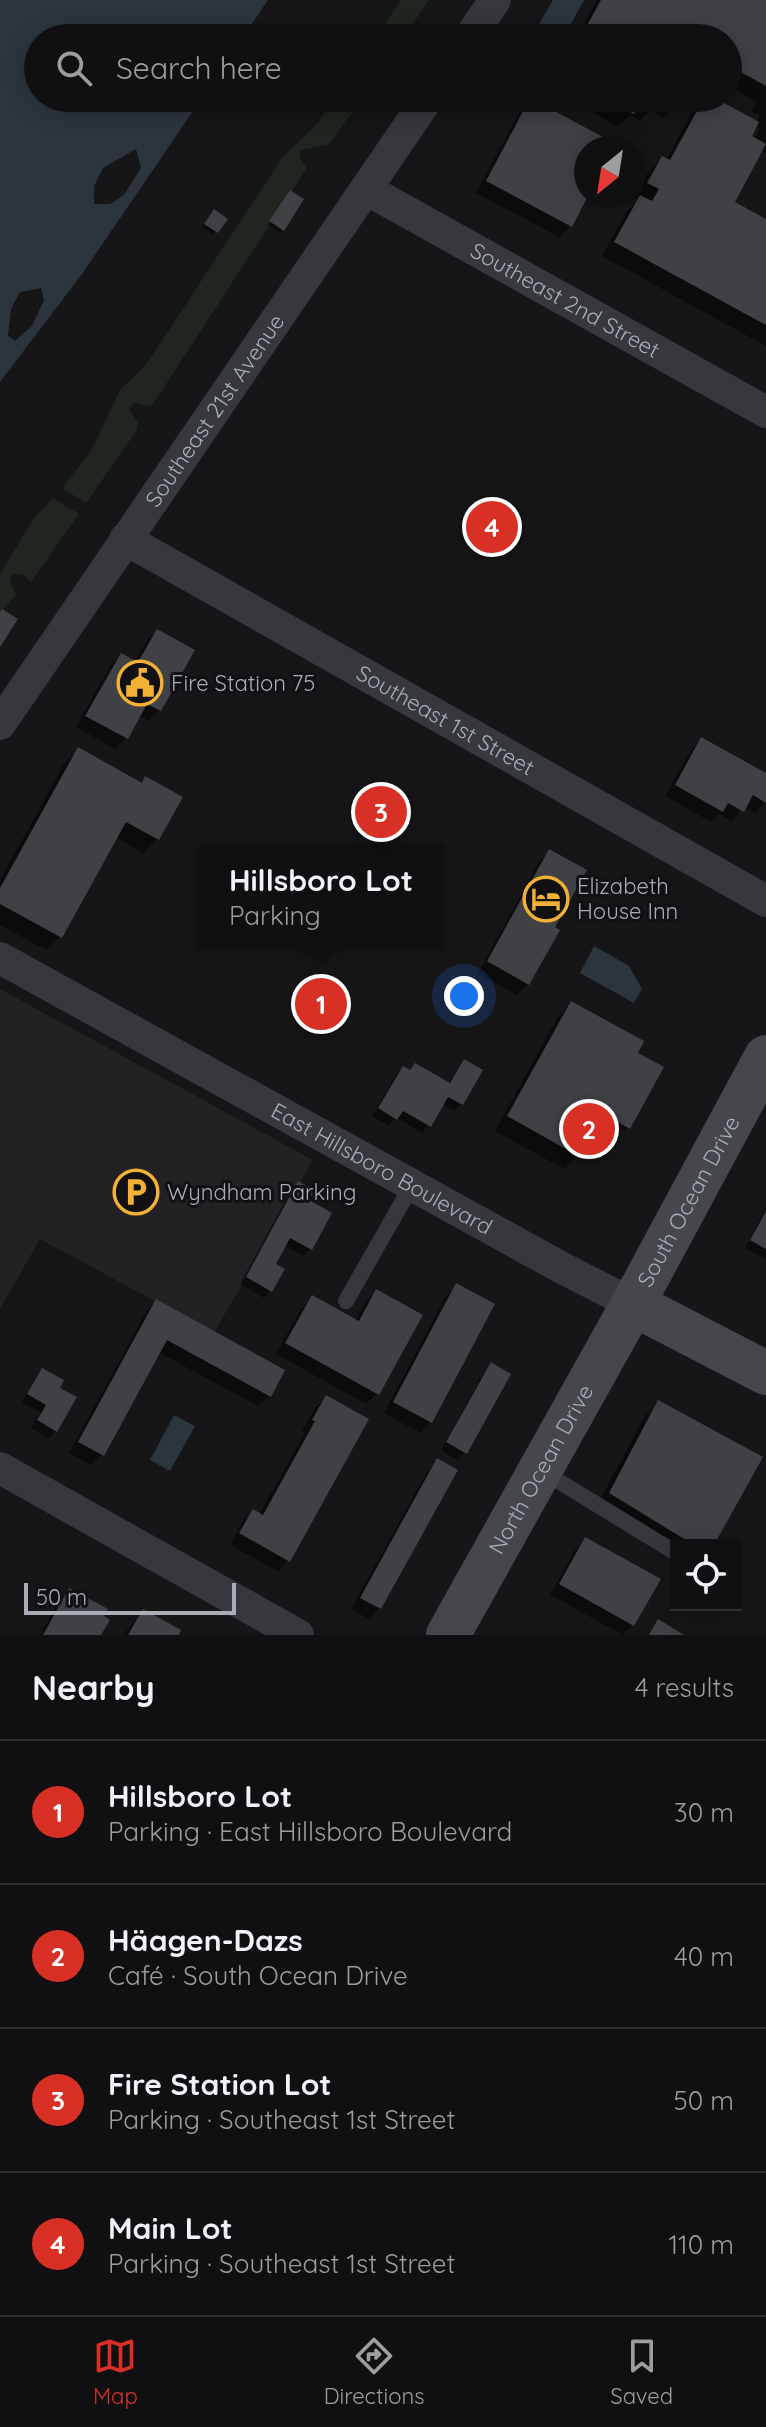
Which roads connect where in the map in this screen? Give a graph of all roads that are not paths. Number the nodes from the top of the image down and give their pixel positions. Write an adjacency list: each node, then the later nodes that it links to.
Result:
1 (495, 0): 2 (street)
2 (479, 24)
3 (418, 112): 4 (street, Southeast 21st Avenue)
4 (366, 189): 5 (street, Southeast 2nd Street); 6 (street, Southeast 21st Avenue)
5 (766, 412)
6 (125, 539): 7 (street, Southeast 21st Avenue); 8 (street, Southeast 1st Street)
7 (0, 724)
8 (766, 901)
9 (0, 958): 11 (street, East Hillsboro Boulevard)
10 (766, 1057): 13 (main road, South Ocean Drive)
11 (412, 1185): 12 (lane); 13 (street, East Hillsboro Boulevard)
12 (346, 1301)
13 (633, 1304): 14 (main road, East Hillsboro Boulevard); 16 (main road, North Ocean Drive)
14 (766, 1373)
15 (0, 1468): 18 (street)
16 (540, 1470): 17 (lane); 19 (main road, North Ocean Drive)
17 (670, 1549)
18 (298, 1635)
19 (448, 1635)

